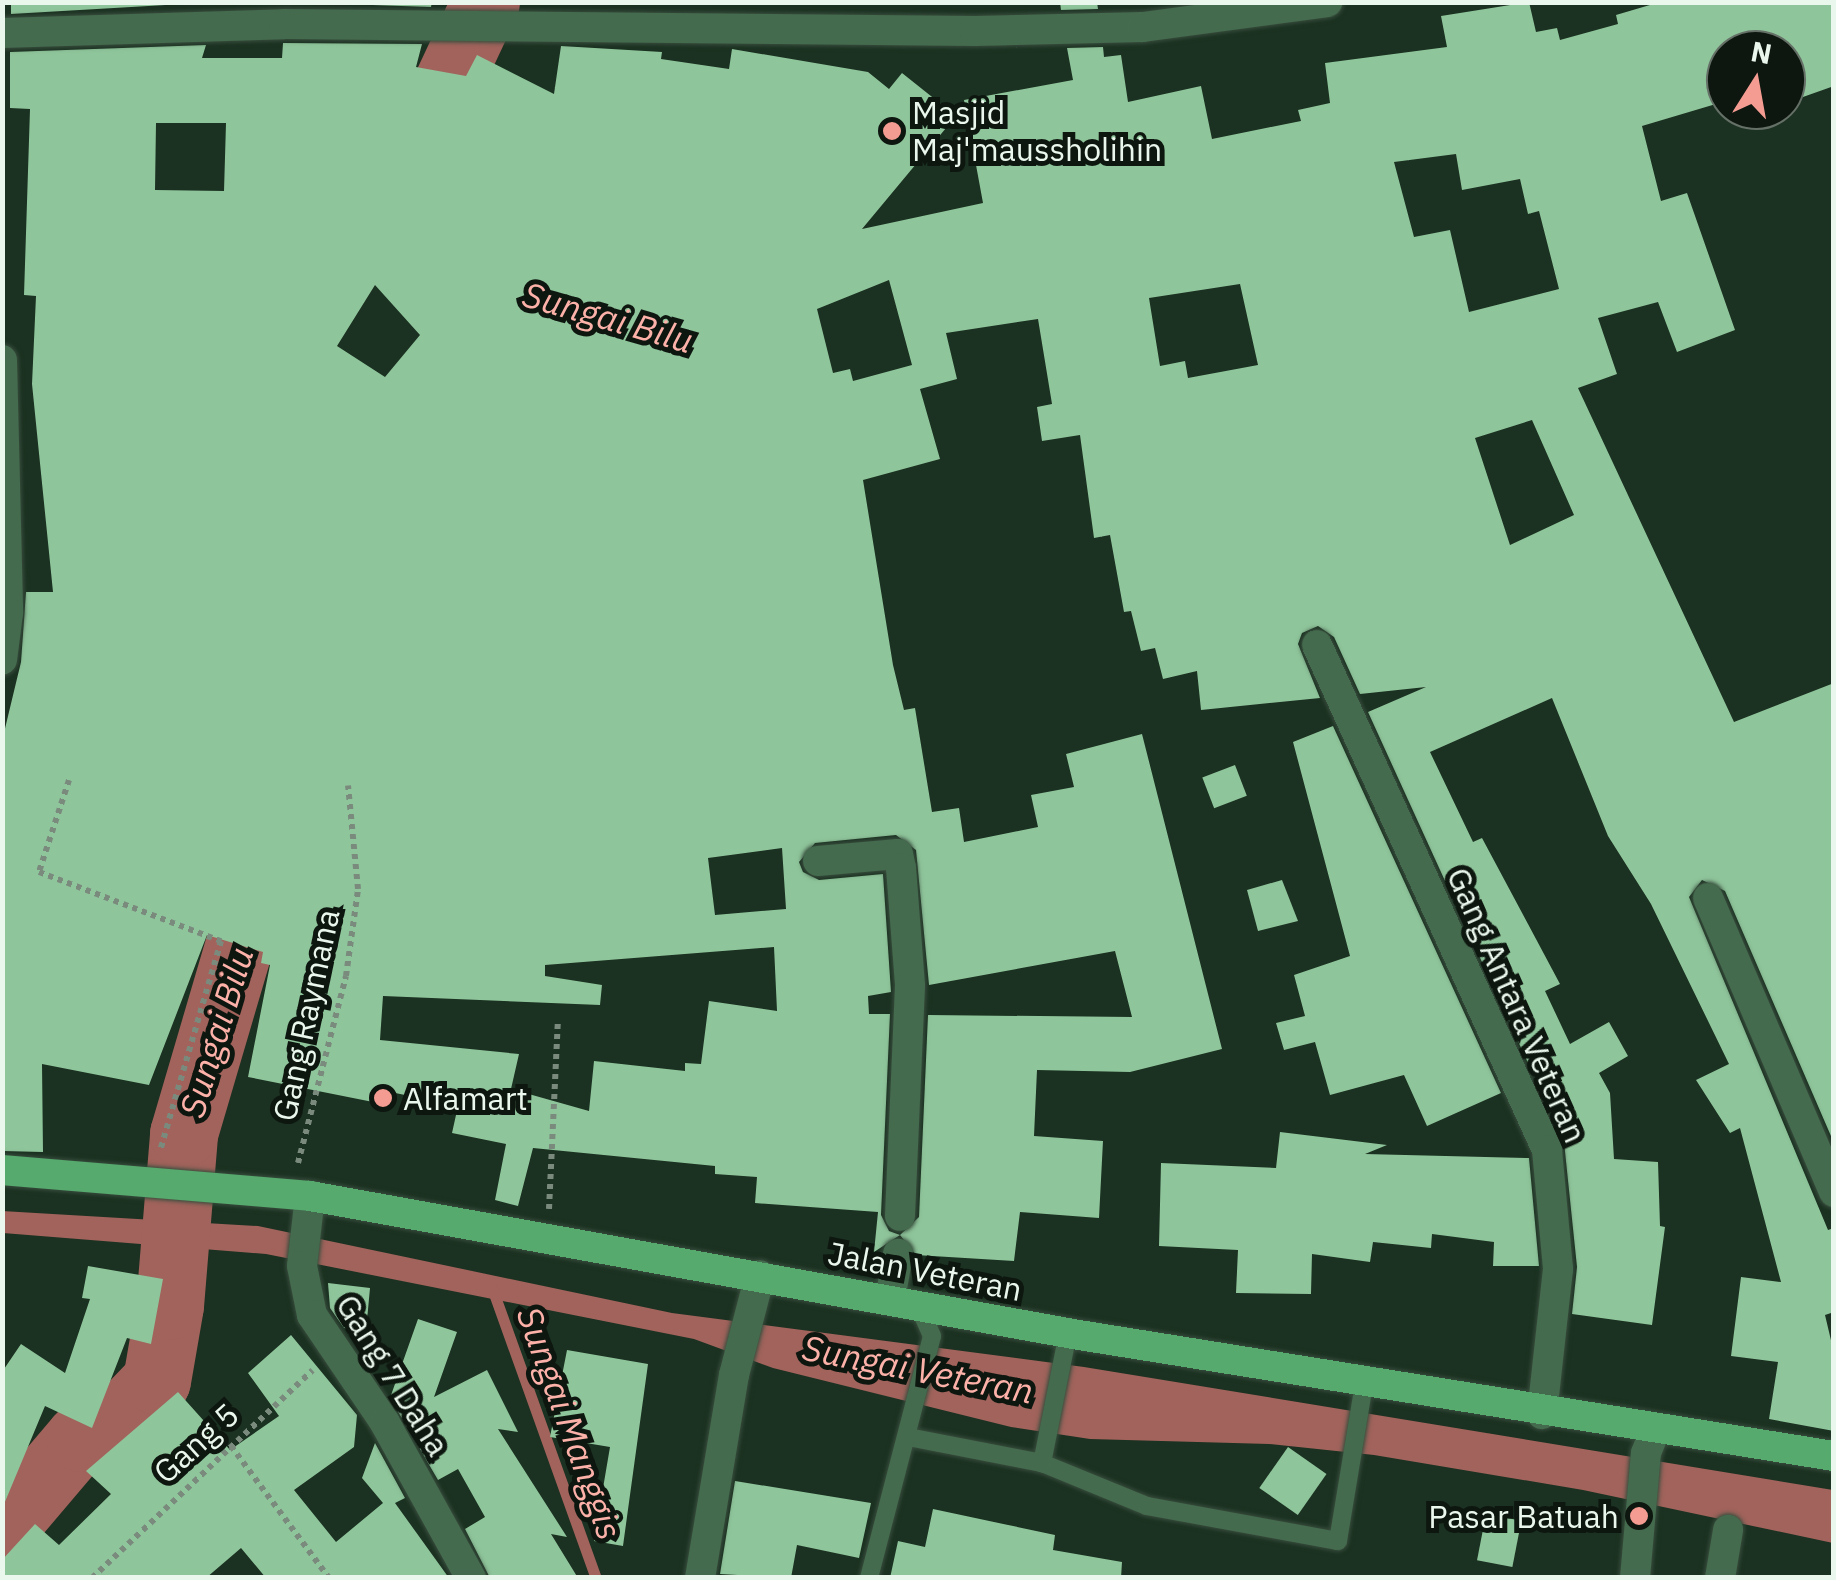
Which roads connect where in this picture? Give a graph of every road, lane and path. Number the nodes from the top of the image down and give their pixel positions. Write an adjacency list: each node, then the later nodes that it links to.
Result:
1 (1328, 2): 2 (street)
2 (1194, 11): 3 (street)
3 (974, 17): 4 (street)
4 (2, 32)
5 (2, 360): 7 (street)
6 (1316, 645): 25 (street, Gang Antara Veteran)
7 (2, 660)
8 (69, 780): 14 (path)
9 (348, 785): 16 (path, Gang Raymana)
10 (818, 862): 17 (street)
11 (1708, 898): 15 (street)
12 (558, 1020): 18 (path)
13 (2, 1170): 14 (main road, Jalan Veteran)
14 (154, 1181): 16 (main road, Jalan Veteran)
15 (1834, 1192)
16 (298, 1194): 18 (main road, Jalan Veteran); 23 (street, Gang 7 Daha)
17 (900, 1216)
18 (547, 1236): 20 (main road, Jalan Veteran)
19 (898, 1254): 21 (street)
20 (760, 1274): 21 (main road, Jalan Veteran); 35 (street)
21 (904, 1303): 22 (main road, Jalan Veteran); 26 (lane)
22 (1068, 1333): 24 (main road, Jalan Veteran); 30 (lane)
23 (336, 1348): 28 (path, Gang 5); 34 (street, Gang 7 Daha)
24 (1364, 1384): 25 (main road, Jalan Veteran); 30 (lane)
25 (1542, 1414): 27 (main road, Jalan Veteran)
26 (910, 1430): 30 (lane); 36 (lane)
27 (1651, 1442): 29 (main road, Jalan Veteran); 37 (street)
28 (231, 1446): 32 (path, Gang 5); 33 (path)
29 (1834, 1456)
30 (1042, 1463)
31 (1728, 1530): 38 (street)
32 (92, 1578)
33 (329, 1578)
34 (471, 1578)
35 (700, 1578)
36 (869, 1578)
37 (1635, 1578)
38 (1720, 1578)

